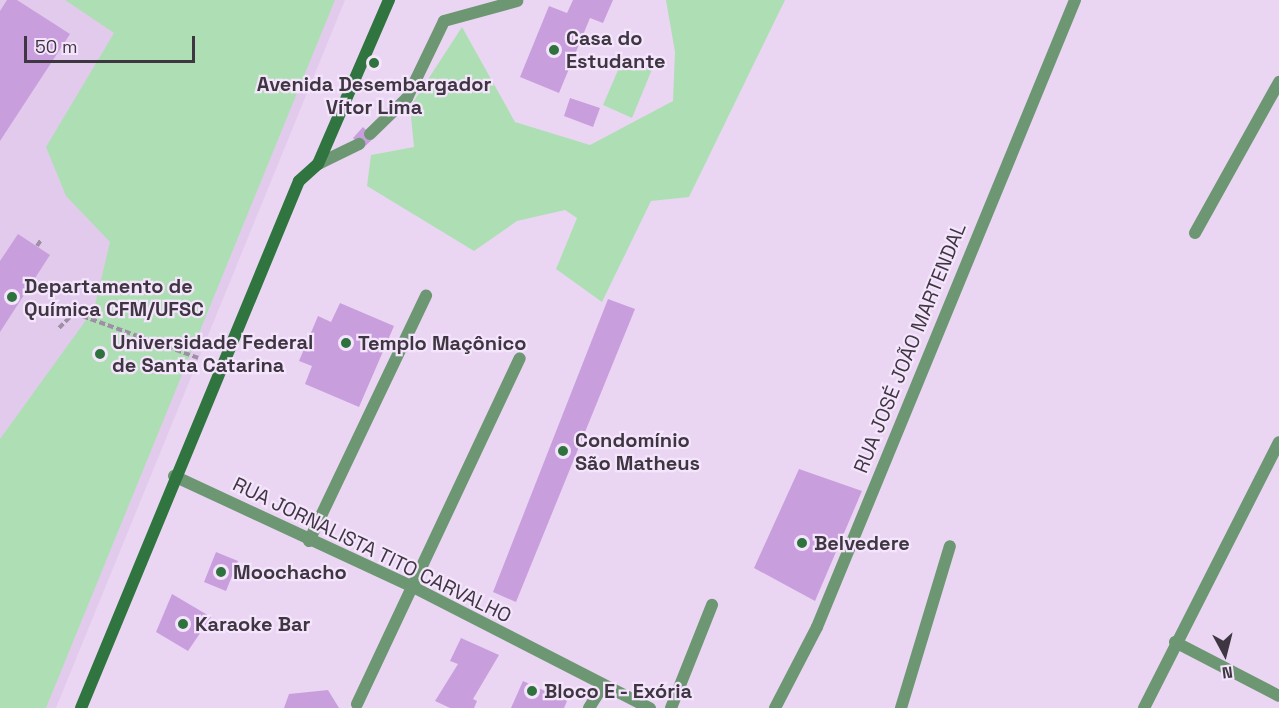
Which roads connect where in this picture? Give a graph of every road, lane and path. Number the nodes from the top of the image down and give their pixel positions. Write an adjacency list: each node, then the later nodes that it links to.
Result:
1 (389, 0): 7 (main road)
2 (1075, 0): 29 (street, RUA JOSÉ JOÃO MARTENDAL)
3 (517, 1): 5 (street)
4 (1279, 82): 8 (street)
5 (370, 134)
6 (359, 144): 7 (street)
7 (318, 164): 16 (main road)
8 (1195, 233)
9 (41, 240): 10 (path)
10 (37, 246)
11 (426, 296): 17 (street)
12 (59, 328): 13 (path)
13 (198, 358)
14 (520, 358): 19 (street)
15 (1279, 442): 21 (street)
16 (174, 476): 17 (street, RUA JORNALISTA TITO CARVALHO); 25 (main road)
17 (309, 541): 19 (street, RUA JORNALISTA TITO CARVALHO)
18 (950, 546): 30 (street)
19 (415, 588): 22 (street, RUA JORNALISTA TITO CARVALHO); 24 (street)
20 (712, 605): 28 (street)
21 (1176, 642): 23 (street); 31 (street)
22 (602, 687): 26 (street); 27 (street, RUA JORNALISTA TITO CARVALHO)
23 (1279, 696)
24 (357, 704)
25 (81, 708)
26 (589, 708)
27 (650, 708)
28 (671, 708)
29 (775, 708)
30 (901, 708)
31 (1144, 708)

